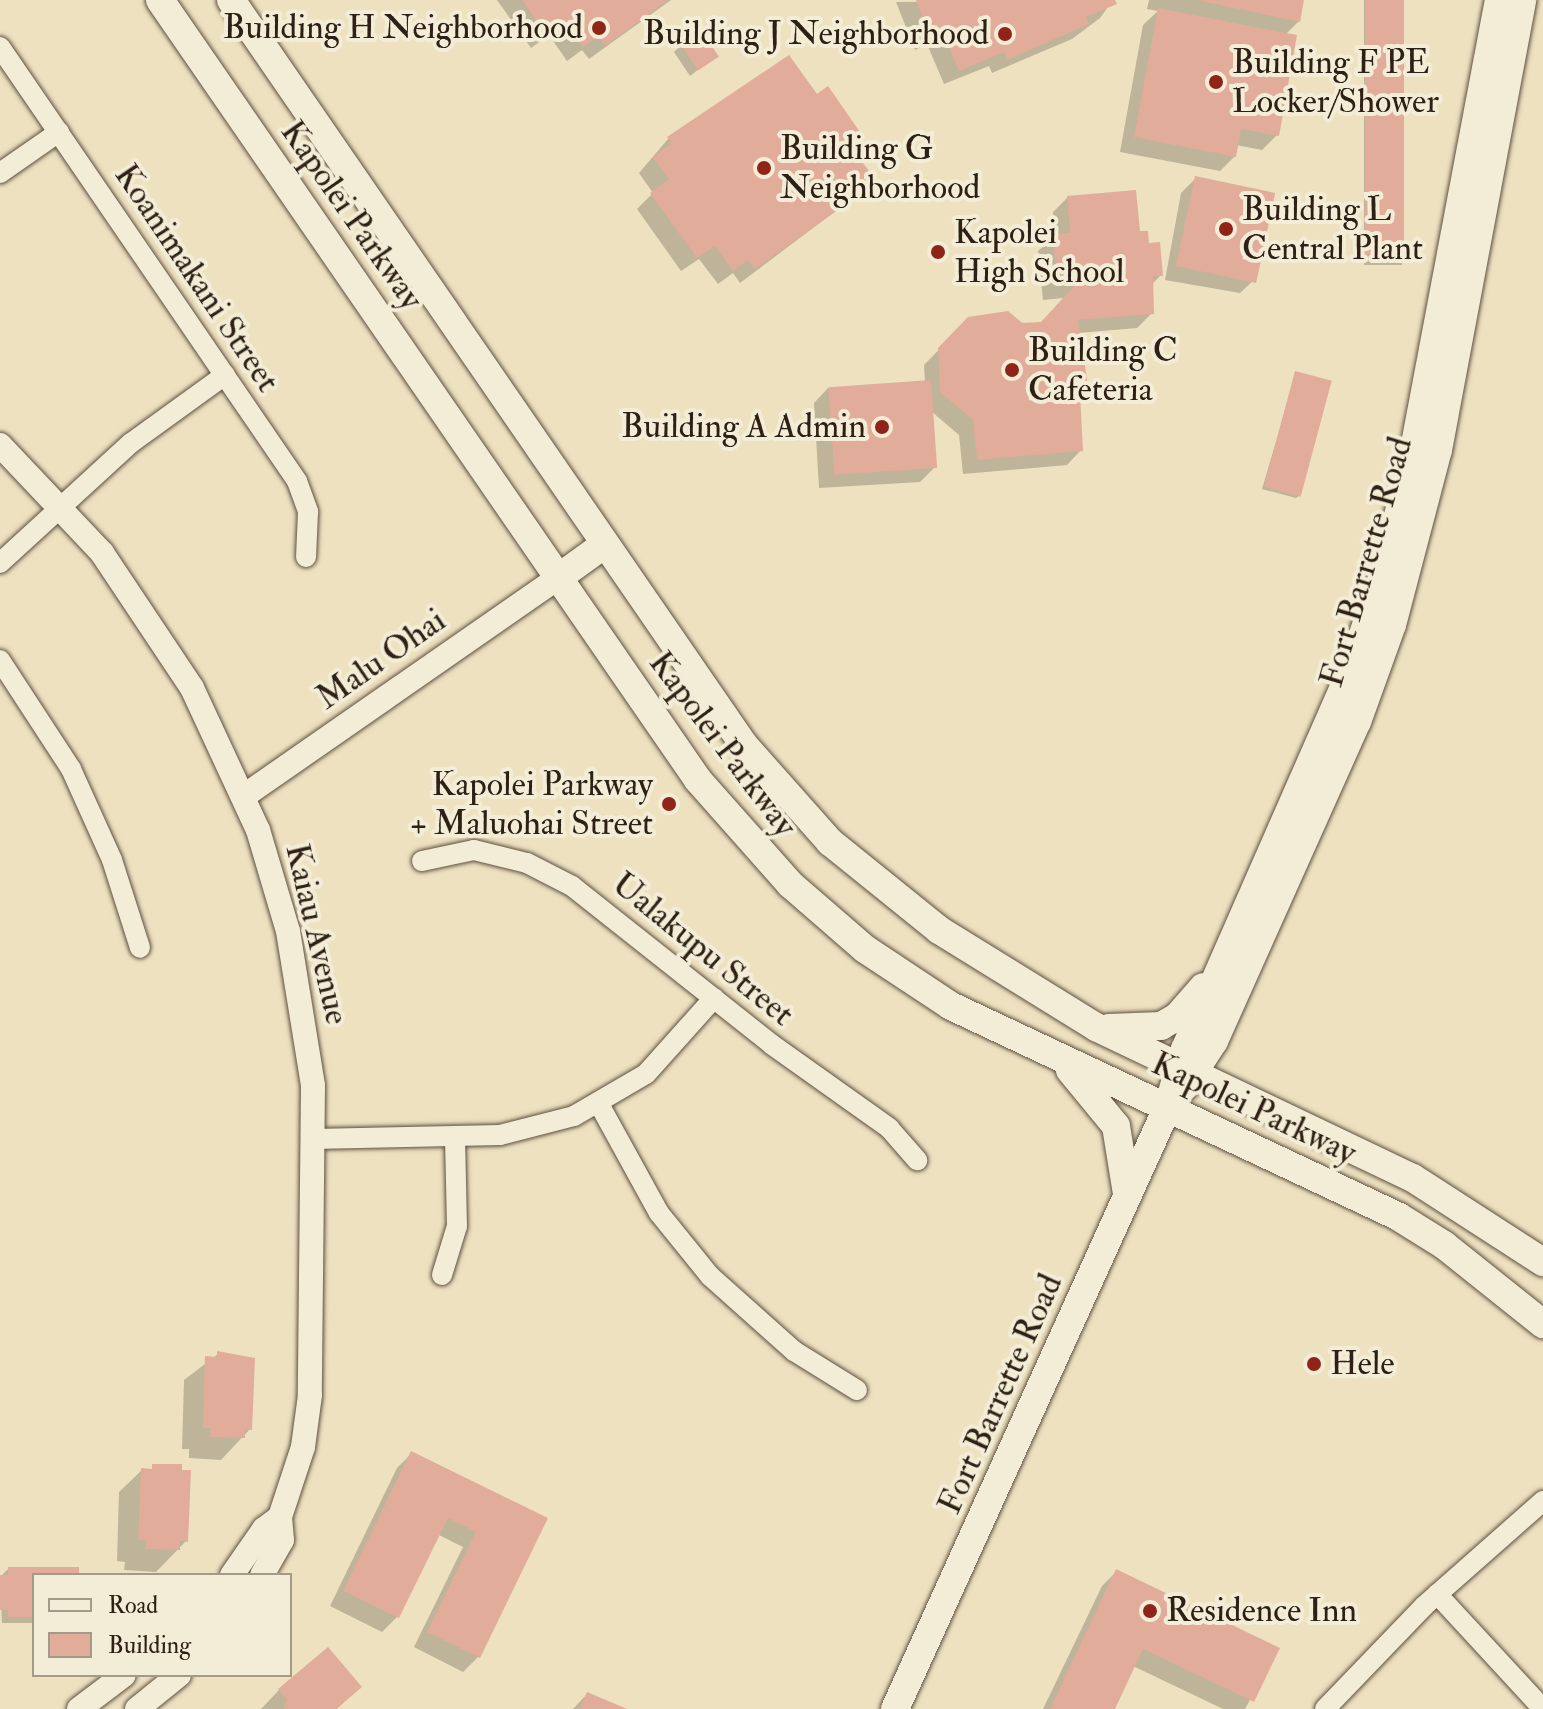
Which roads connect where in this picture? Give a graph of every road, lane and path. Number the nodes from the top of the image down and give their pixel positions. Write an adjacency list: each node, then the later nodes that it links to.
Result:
1 (160, 0): 14 (main road, Kapolei Parkway)
2 (231, 0): 11 (main road, Kapolei Parkway)
3 (1499, 0): 18 (main road, Fort Barrette Road)
4 (1522, 0): 23 (main road, Fort Barrette Road)
5 (0, 47): 6 (street, Koanimakani Street)
6 (59, 132): 7 (street); 8 (street, Koanimakani Street)
7 (0, 173)
8 (225, 375): 10 (street); 12 (street, Koanimakani Street)
9 (0, 445): 10 (street, Kaiau Avenue)
10 (61, 506): 13 (street); 16 (street, Kaiau Avenue)
11 (605, 544): 14 (main road); 21 (main road, Kapolei Parkway)
12 (306, 557)
13 (0, 563)
14 (558, 578): 16 (street, Malu Ohai); 22 (main road, Kapolei Parkway)
15 (0, 660): 19 (street)
16 (244, 796): 27 (street, Kaiau Avenue)
17 (422, 861): 20 (street, Ualakupu Street)
18 (1234, 938): 21 (main road); 23 (main road, Fort Barrette Road)
19 (140, 948)
20 (714, 998): 24 (street); 28 (street, Ualakupu Street)
21 (1096, 1027): 23 (main road, Kapolei Parkway)
22 (1058, 1058): 25 (main road, Kapolei Parkway); 29 (main road)
23 (1186, 1070): 25 (main road, Fort Barrette Road); 30 (main road, Kapolei Parkway)
24 (599, 1104): 26 (street); 33 (street)
25 (1168, 1106): 29 (main road, Fort Barrette Road); 32 (main road, Kapolei Parkway)
26 (455, 1136): 27 (street); 31 (street)
27 (313, 1139): 35 (street, Kaiau Avenue)
28 (917, 1160)
29 (1128, 1197): 43 (main road, Fort Barrette Road)
30 (1543, 1262)
31 (442, 1275)
32 (1543, 1324)
33 (857, 1390)
34 (1543, 1501): 38 (street)
35 (280, 1517): 36 (street, Kaiau Avenue); 37 (street, Kaiau Avenue)
36 (233, 1573)
37 (263, 1573)
38 (1437, 1594): 44 (street); 45 (street)
39 (121, 1677): 41 (street)
40 (177, 1677): 42 (street)
41 (79, 1709)
42 (137, 1709)
43 (895, 1709)
44 (1325, 1709)
45 (1543, 1709)

